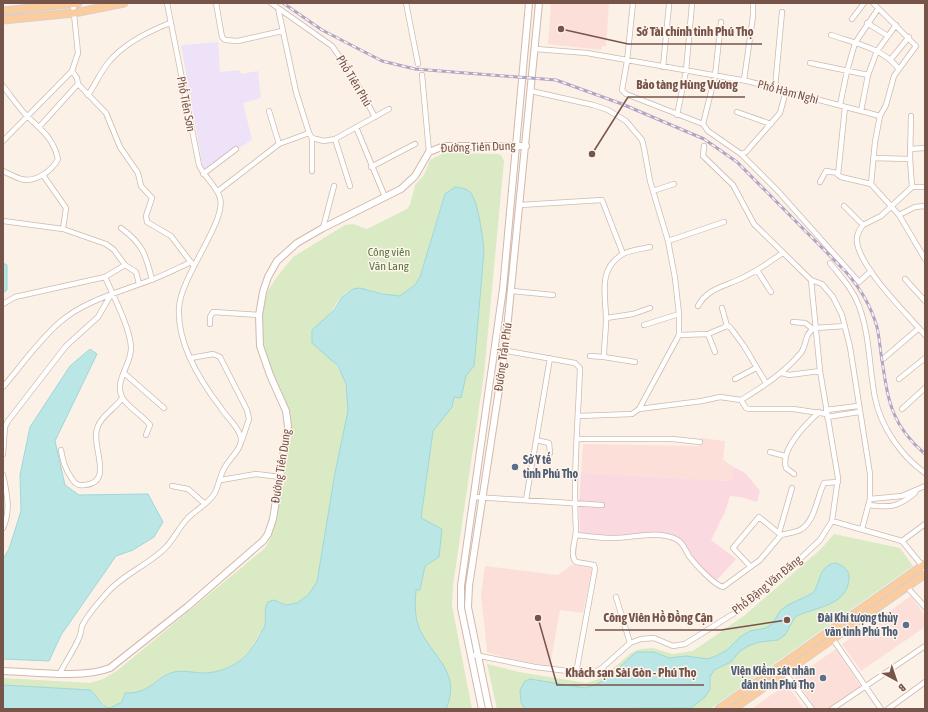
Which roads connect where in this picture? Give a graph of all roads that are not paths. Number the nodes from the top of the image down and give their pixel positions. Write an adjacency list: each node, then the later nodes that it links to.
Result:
1 (124, 3): 19 (main road)
2 (167, 3): 23 (street, Phố Tiên Sơn)
3 (216, 3): 26 (street)
4 (271, 3): 15 (street, Phố Tiên Phú)
5 (406, 3): 36 (street)
6 (529, 3): 72 (main road, Đường Trần Phú)
7 (539, 3): 31 (main road, Đường Trần Phú)
8 (633, 3): 34 (street)
9 (753, 3): 45 (street)
10 (864, 3): 20 (street)
11 (873, 3): 16 (street)
12 (76, 4): 17 (main road); 19 (street)
13 (692, 4): 40 (street)
14 (669, 5): 37 (street)
15 (278, 8): 26 (street); 61 (street, Phố Tiên Phú)
16 (878, 9): 24 (street); 25 (street)
17 (3, 11)
18 (782, 12): 48 (street)
19 (74, 13): 21 (main road); 39 (street)
20 (852, 19)
21 (3, 20)
22 (721, 22): 44 (street)
23 (170, 23): 51 (street); 86 (street, Phố Tiên Sơn)
24 (867, 23): 28 (street); 30 (street)
25 (896, 24): 28 (street); 29 (street)
26 (282, 31): 66 (street)
27 (831, 35): 30 (street)
28 (888, 36): 32 (street)
29 (909, 36): 33 (street); 38 (street)
30 (855, 43): 32 (street); 41 (street)
31 (535, 49): 34 (street, Phố Hàm Nghi); 49 (main road, Đường Trần Phú)
32 (877, 51): 33 (street); 43 (street)
33 (891, 59): 38 (street)
34 (627, 61): 37 (street, Phố Hàm Nghi); 57 (street)
35 (810, 63): 41 (street)
36 (418, 64)
37 (663, 67): 40 (street, Phố Hàm Nghi)
38 (898, 68): 59 (street)
39 (72, 71): 46 (street); 58 (street)
40 (686, 71): 44 (street, Phố Hàm Nghi); 57 (street)
41 (847, 71): 43 (street); 52 (street)
42 (422, 75): 78 (street)
43 (868, 75): 55 (street)
44 (715, 76): 45 (street, Phố Hàm Nghi); 62 (street)
45 (744, 80): 48 (street, Phố Hàm Nghi)
46 (78, 84): 51 (street); 64 (street)
47 (3, 86): 58 (street)
48 (775, 88): 50 (street, Phố Hàm Nghi)
49 (531, 91): 73 (main road, Đường Trần Phú); 96 (street)
50 (786, 91): 52 (street, Phố Hàm Nghi); 63 (street)
51 (88, 95): 114 (street)
52 (842, 106): 55 (street, Phố Hàm Nghi); 85 (street)
53 (389, 109): 61 (street)
54 (269, 111): 70 (street)
55 (860, 111): 59 (street, Phố Hàm Nghi)
56 (737, 112): 63 (street)
57 (677, 115): 62 (street)
58 (27, 116): 64 (street); 67 (street)
59 (880, 116): 80 (street)
60 (912, 116): 77 (street)
61 (374, 117): 65 (street, Phố Tiên Phú)
62 (703, 124): 79 (street)
63 (771, 124): 79 (street)
64 (40, 126): 87 (street)
65 (356, 127): 69 (street, Phố Tiên Phú); 82 (street)
66 (309, 133): 68 (street); 70 (street)
67 (4, 138)
68 (312, 138): 69 (street); 84 (street)
69 (335, 139): 92 (street)
70 (279, 144): 95 (street)
71 (415, 144): 82 (street)
72 (516, 146): 73 (main road, Đường Tiên Dung); 78 (main road, Đường Tiên Dung); 146 (main road, Đường Trần Phú)
73 (526, 146): 98 (main road, Đường Trần Phú)
74 (704, 146): 111 (street)
75 (925, 148): 77 (street)
76 (236, 149): 86 (street)
77 (910, 149): 81 (street)
78 (429, 152): 97 (main road, Đường Tiên Dung)
79 (741, 154): 118 (street)
80 (873, 158): 81 (street); 90 (street)
81 (910, 159): 94 (street)
82 (371, 167): 97 (street)
83 (3, 171): 87 (street)
84 (312, 171)
85 (838, 173): 88 (street); 90 (street)
86 (203, 174): 95 (street, Phố Tiên Sơn)
87 (43, 176): 108 (street)
88 (820, 182)
89 (674, 184): 96 (street)
90 (871, 184): 101 (street)
91 (334, 186): 107 (street)
92 (350, 186)
93 (925, 187): 94 (street)
94 (912, 188): 101 (street)
95 (218, 191): 114 (street, Phố Tiên Sơn)
96 (652, 191): 109 (street)
97 (385, 197): 107 (main road, Đường Tiên Dung)
98 (520, 205): 112 (street); 124 (main road, Đường Trần Phú)
99 (844, 206): 105 (street)
100 (925, 206): 102 (street)
101 (891, 207): 102 (street); 105 (street)
102 (899, 215): 113 (street)
103 (3, 221): 108 (street)
104 (724, 222): 109 (street)
105 (863, 225): 118 (street)
106 (121, 228): 121 (street)
107 (323, 228): 134 (main road, Đường Tiên Dung)
108 (63, 229): 116 (street)
109 (668, 241): 133 (street)
110 (650, 247): 112 (street)
111 (782, 253): 117 (street); 122 (street)
112 (623, 254): 135 (street)
113 (925, 259)
114 (192, 263): 121 (street); 151 (street)
115 (830, 264): 185 (street)
116 (125, 265): 119 (street); 123 (street)
117 (757, 270): 125 (street); 130 (street)
118 (871, 271): 142 (street)
119 (105, 277): 126 (street); 129 (street)
120 (905, 279): 128 (street)
121 (152, 280): 123 (street)
122 (811, 280): 140 (street); 141 (street)
123 (139, 284): 126 (street)
124 (512, 291): 127 (street); 147 (main road, Đường Trần Phú)
125 (771, 292)
126 (112, 293): 158 (street); 163 (street); 183 (street)
127 (553, 295)
128 (925, 300)
129 (3, 304)
130 (698, 306)
131 (650, 308): 135 (street)
132 (722, 308): 139 (street)
133 (679, 314): 138 (street); 144 (street)
134 (259, 315): 137 (street); 188 (main road, Đường Tiên Dung)
135 (606, 318): 150 (street)
136 (793, 322): 141 (street)
137 (210, 324)
138 (644, 325)
139 (727, 326): 143 (street); 156 (street)
140 (845, 326): 141 (street); 167 (street)
141 (814, 328): 157 (street); 159 (street)
142 (919, 328): 145 (street); 154 (street)
143 (708, 334): 144 (street); 148 (street)
144 (679, 335): 169 (street)
145 (925, 335)
146 (496, 349): 147 (street); 195 (main road, Đường Trần Phú)
147 (505, 350): 152 (street); 196 (main road, Đường Trần Phú)
148 (715, 352)
149 (590, 356): 150 (street)
150 (604, 357): 155 (street)
151 (191, 358): 177 (street); 177 (street)
152 (550, 358): 174 (street); 178 (street)
153 (925, 358): 161 (street)
154 (883, 359)
155 (635, 362)
156 (756, 368): 160 (street); 162 (street)
157 (820, 371): 159 (street); 173 (street)
158 (124, 373): 165 (street); 168 (street)
159 (782, 373): 162 (street)
160 (735, 379)
161 (899, 379)
162 (766, 384): 166 (street)
163 (3, 387)
164 (925, 388): 170 (street)
165 (122, 398): 175 (street); 180 (street)
166 (741, 400): 169 (street); 171 (street)
167 (858, 406): 172 (street); 173 (street)
168 (164, 408)
169 (639, 408): 174 (street)
170 (902, 410)
171 (819, 412): 173 (street); 184 (street)
172 (859, 412): 173 (street); 198 (street)
173 (827, 414): 190 (street)
174 (578, 416): 176 (street)
175 (146, 435)
176 (577, 439): 179 (street); 199 (street)
177 (242, 440): 189 (street)
178 (536, 440): 182 (street); 197 (street)
179 (700, 442)
180 (61, 450)
181 (770, 452): 184 (street)
182 (550, 453)
183 (3, 454)
184 (785, 456): 186 (street)
185 (925, 473)
186 (794, 474)
187 (3, 475): 205 (street)
188 (280, 477): 189 (street); 225 (main road, Đường Tiên Dung)
189 (221, 480): 200 (street)
190 (838, 482): 203 (street); 207 (street)
191 (172, 486): 200 (street)
192 (925, 486): 194 (street)
193 (792, 488): 207 (street)
194 (919, 490): 198 (street); 202 (street)
195 (474, 497): 196 (street); 215 (main road, Đường Trần Phú)
196 (482, 498): 197 (street); 216 (main road, Đường Trần Phú)
197 (526, 500): 199 (street)
198 (870, 500): 202 (street)
199 (574, 503): 201 (street); 208 (street)
200 (205, 504): 225 (street)
201 (602, 505)
202 (869, 505): 206 (street)
203 (832, 521): 206 (street); 219 (street, Phố Đặng Văn Đăng)
204 (925, 524): 209 (street)
205 (3, 528)
206 (862, 530): 209 (street)
207 (780, 534): 210 (street); 210 (street)
208 (576, 535): 210 (street); 226 (street)
209 (902, 541): 211 (street)
210 (750, 566)
211 (924, 567): 218 (main road)
212 (925, 574): 213 (main road)
213 (907, 587): 217 (street); 218 (main road)
214 (616, 597): 219 (street)
215 (461, 599): 216 (main road); 221 (main road, Đường Trần Phú)
216 (468, 599): 222 (main road, Đường Trần Phú)
217 (925, 607)
218 (831, 636): 223 (main road); 228 (street)
219 (630, 642): 226 (street)
220 (925, 646): 228 (street)
221 (470, 654): 222 (street); 229 (main road, Đường Trần Phú)
222 (478, 656): 226 (street); 230 (main road, Đường Trần Phú)
223 (782, 669): 231 (main road); 232 (main road); 233 (street)
224 (3, 671): 225 (main road, Đường Tiên Dung)
225 (60, 673)
226 (576, 673)
227 (925, 682): 236 (street)
228 (865, 687): 234 (street); 235 (street)
229 (482, 709)
230 (489, 709)
231 (719, 709)
232 (733, 709)
233 (812, 709)
234 (832, 709)
235 (881, 709)
236 (888, 709)

